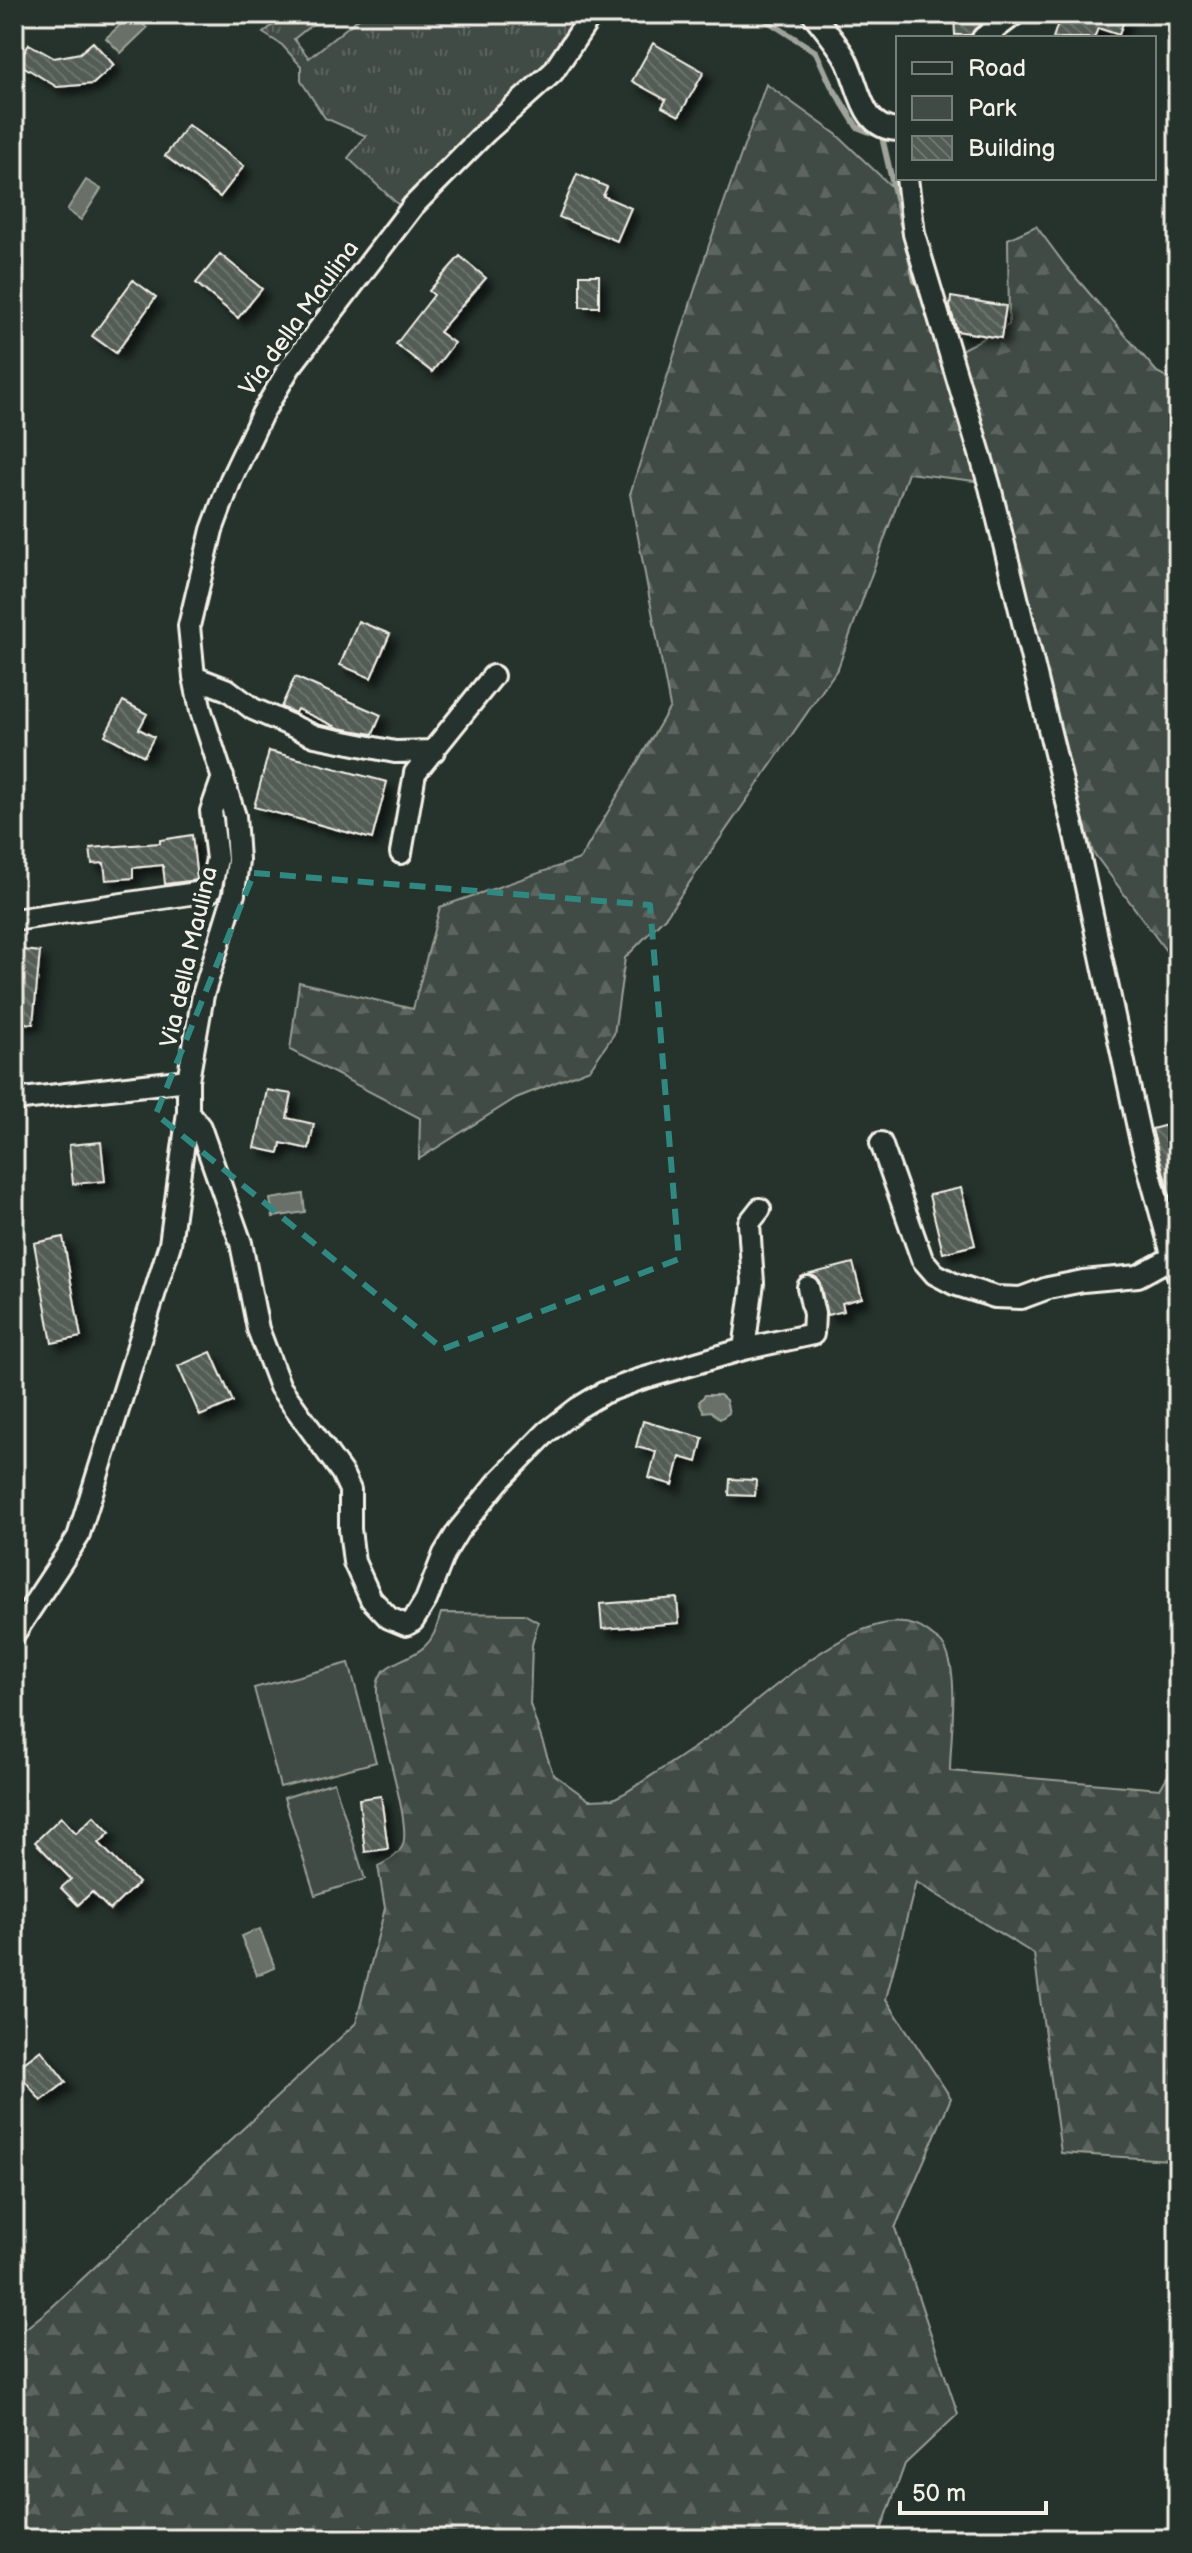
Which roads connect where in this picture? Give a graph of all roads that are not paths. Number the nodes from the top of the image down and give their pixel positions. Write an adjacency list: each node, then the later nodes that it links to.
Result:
1 (592, 14): 8 (street, Via della Maulina)
2 (813, 14): 5 (street)
3 (1015, 14): 4 (street)
4 (986, 36)
5 (896, 130)
6 (907, 180): 18 (street)
7 (493, 676): 9 (street)
8 (194, 677): 9 (street); 10 (street, Via della Maulina)
9 (434, 751): 11 (street)
10 (223, 777): 12 (street); 13 (street, Via della Maulina)
11 (401, 853)
12 (14, 920)
13 (188, 1080): 14 (street); 15 (street, Via della Maulina)
14 (14, 1100)
15 (188, 1112): 20 (street); 21 (street, Via della Maulina)
16 (881, 1143): 18 (street)
17 (760, 1209): 20 (street)
18 (1175, 1267)
19 (808, 1287): 20 (street)
20 (744, 1349)
21 (14, 1634)

